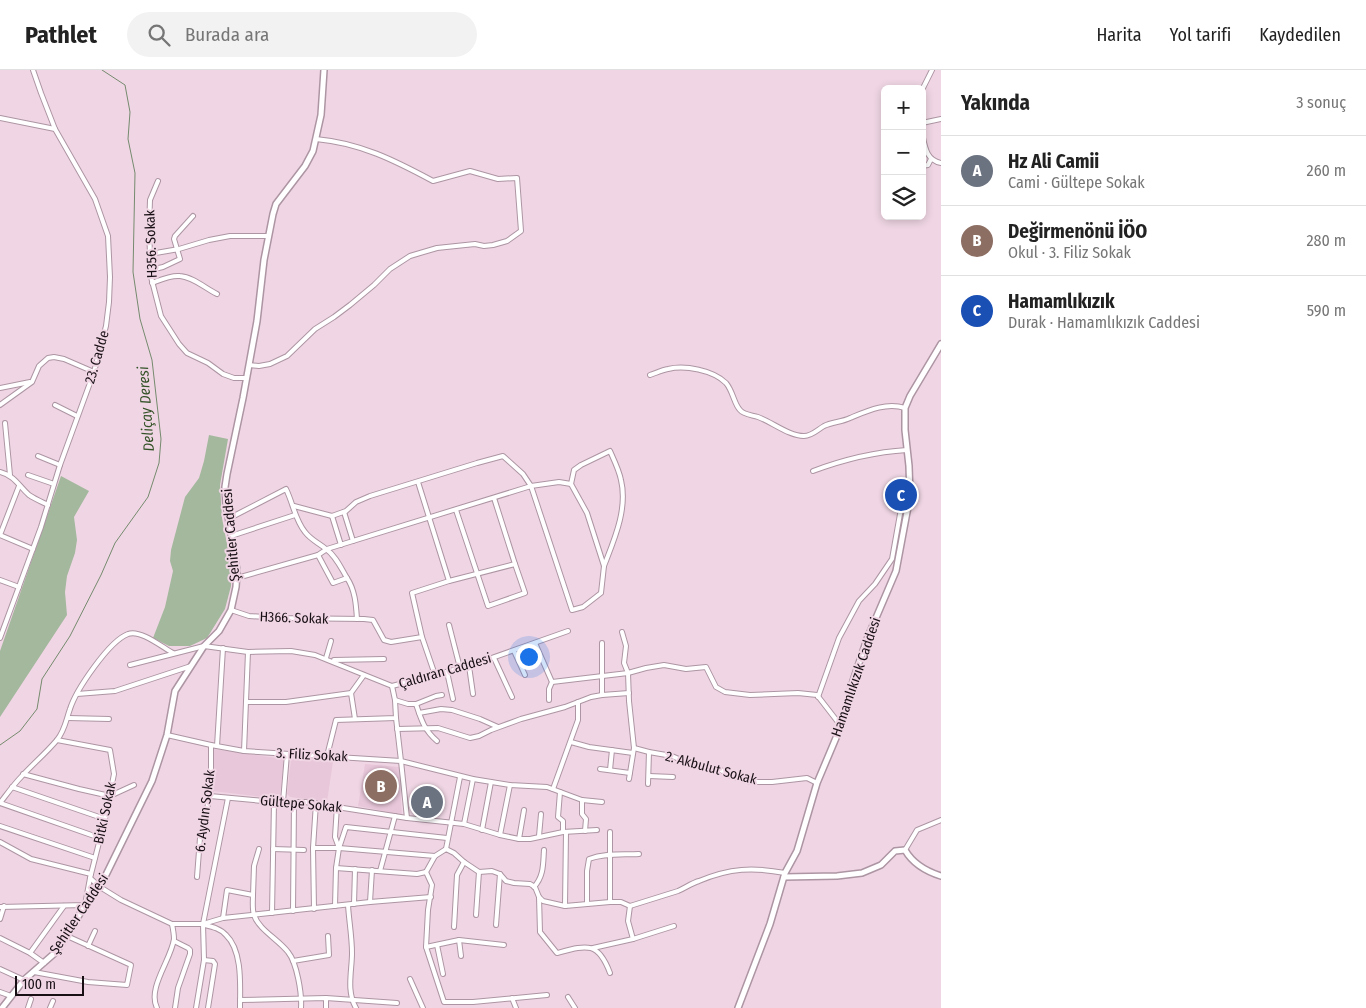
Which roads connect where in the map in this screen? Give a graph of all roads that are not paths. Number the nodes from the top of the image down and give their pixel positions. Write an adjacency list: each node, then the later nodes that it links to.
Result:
1 (33, 70): 8 (street, 23. Cadde)
2 (324, 70): 9 (street, Şehitler Caddesi)
3 (932, 70): 4 (street)
4 (924, 85)
5 (0, 118): 8 (street)
6 (941, 119): 7 (street)
7 (926, 122)
8 (55, 129): 24 (street, 23. Cadde)
9 (316, 139): 16 (street, Şehitler Caddesi); 23 (street)
10 (926, 150): 11 (street)
11 (931, 159): 12 (street); 13 (street)
12 (941, 162)
13 (926, 165)
14 (158, 181): 18 (street, H356. Sokak)
15 (194, 216): 17 (street)
16 (268, 236): 17 (street); 23 (street, Şehitler Caddesi)
17 (176, 249): 18 (street); 19 (street)
18 (150, 254): 19 (street, H356. Sokak)
19 (150, 270): 20 (street, H356. Sokak)
20 (152, 283): 21 (street); 26 (street, H356. Sokak)
21 (217, 294)
22 (941, 344): 31 (street, Hamamlıkızık Caddesi)
23 (249, 365): 26 (street, Şehitler Caddesi)
24 (94, 372): 27 (street); 32 (street, 23. Cadde)
25 (650, 376): 31 (street)
26 (246, 378): 54 (street, Şehitler Caddesi)
27 (32, 382): 28 (street); 29 (street)
28 (0, 388)
29 (0, 405)
30 (55, 405): 32 (street)
31 (905, 408): 34 (street, Hamamlıkızık Caddesi)
32 (77, 416): 36 (street, 23. Cadde)
33 (5, 423): 39 (street)
34 (907, 450): 37 (street); 46 (street, Hamamlıkızık Caddesi)
35 (38, 456): 36 (street)
36 (60, 465): 42 (street, 23. Cadde)
37 (813, 471)
38 (0, 472): 39 (street)
39 (10, 475): 44 (street)
40 (28, 475): 42 (street)
41 (418, 482): 45 (street); 51 (street); 55 (street)
42 (54, 484): 48 (street, 23. Cadde)
43 (571, 484): 45 (street); 64 (street); 64 (street)
44 (19, 486): 48 (street); 56 (street)
45 (531, 486): 47 (street); 64 (street)
46 (910, 491): 109 (street); 121 (street, Hamamlıkızık Caddesi)
47 (494, 498): 50 (street); 63 (street)
48 (48, 506): 60 (street, 23. Cadde)
49 (294, 506): 52 (street); 53 (street); 54 (street)
50 (456, 510): 55 (street); 65 (street)
51 (344, 512): 53 (street); 58 (street)
52 (296, 515): 57 (street); 61 (street)
53 (332, 516): 59 (street)
54 (228, 518): 57 (street, Şehitler Caddesi)
55 (430, 518): 58 (street); 69 (street)
56 (0, 535): 60 (street)
57 (231, 536): 66 (street, Şehitler Caddesi)
58 (354, 541): 59 (street)
59 (341, 545): 61 (street)
60 (33, 549): 70 (street, 23. Cadde)
61 (327, 549): 62 (street); 67 (street)
62 (318, 555): 66 (street); 67 (street)
63 (515, 564): 65 (street); 65 (street)
64 (604, 566)
65 (477, 574): 69 (street)
66 (236, 578): 71 (street, Şehitler Caddesi)
67 (347, 578): 72 (street)
68 (0, 580): 70 (street)
69 (449, 581): 76 (street)
70 (19, 587): 77 (street, 23. Cadde)
71 (232, 610): 72 (street, H366. Sokak); 81 (street, Şehitler Caddesi)
72 (357, 619): 76 (street)
73 (449, 626): 93 (street)
74 (568, 631): 79 (street, Çaldıran Caddesi)
75 (622, 632): 95 (street)
76 (422, 637): 98 (street)
77 (0, 638)
78 (331, 641): 86 (street)
79 (535, 643): 83 (street, Çaldıran Caddesi); 100 (street)
80 (602, 643): 99 (street)
81 (204, 646): 82 (street, Çaldıran Caddesi); 85 (street, Çaldıran Caddesi); 91 (street, Şehitler Caddesi)
82 (223, 648): 84 (street, Çaldıran Caddesi); 130 (street)
83 (514, 651): 87 (street, Çaldıran Caddesi); 96 (street)
84 (248, 652): 86 (street, Çaldıran Caddesi); 113 (street)
85 (173, 653): 90 (street, Çaldıran Caddesi); 104 (street)
86 (326, 658): 89 (street, Çaldıran Caddesi)
87 (494, 658): 92 (street, Çaldıran Caddesi); 108 (street)
88 (384, 659): 89 (street)
89 (331, 660): 97 (street, Çaldıran Caddesi)
90 (130, 665)
91 (191, 666): 104 (street); 125 (street, Şehitler Caddesi)
92 (469, 666): 93 (street, Çaldıran Caddesi); 105 (street)
93 (460, 668): 94 (street, Çaldıran Caddesi)
94 (446, 672): 98 (street, Çaldıran Caddesi); 110 (street)
95 (628, 674): 99 (street); 103 (street); 109 (street)
96 (525, 675)
97 (364, 676): 101 (street, Çaldıran Caddesi); 102 (street)
98 (435, 676): 101 (street, Çaldıran Caddesi)
99 (602, 676): 100 (street); 106 (street)
100 (552, 682): 112 (street)
101 (392, 686): 111 (street)
102 (352, 693): 113 (street); 120 (street)
103 (629, 693): 106 (street); 132 (street)
104 (77, 694): 117 (street)
105 (473, 694)
106 (602, 695): 114 (street)
107 (442, 696): 115 (street)
108 (512, 697)
109 (818, 697): 121 (street)
110 (453, 698)
111 (395, 700): 115 (street); 118 (street)
112 (549, 700)
113 (246, 702): 133 (street)
114 (578, 702): 123 (street); 128 (street)
115 (416, 704): 116 (street)
116 (419, 713): 122 (street); 123 (street)
117 (68, 718): 119 (street); 126 (street)
118 (396, 718): 120 (street); 124 (street)
119 (109, 719)
120 (355, 719): 136 (street)
121 (841, 726): 148 (street, Hamamlıkızık Caddesi)
122 (425, 727): 123 (street); 124 (street); 127 (street)
123 (499, 727)
124 (397, 729): 137 (street)
125 (167, 735): 129 (street, 3. Filiz Sokak); 213 (street, Şehitler Caddesi)
126 (57, 740): 141 (street); 155 (street, Bitki Sokak)
127 (437, 740)
128 (570, 742): 131 (street, 2. Akbulut Sokak); 153 (street)
129 (211, 745): 130 (street, 3. Filiz Sokak); 156 (street, 6. Aydın Sokak)
130 (217, 746): 133 (street, 3. Filiz Sokak)
131 (612, 750): 132 (street, 2. Akbulut Sokak); 139 (street)
132 (633, 750): 134 (street, 2. Akbulut Sokak); 140 (street)
133 (244, 751): 135 (street, 3. Filiz Sokak)
134 (649, 752): 142 (street); 148 (street, 2. Akbulut Sokak)
135 (287, 754): 136 (street, 3. Filiz Sokak); 160 (street)
136 (327, 756): 137 (street, 3. Filiz Sokak)
137 (401, 761): 143 (street, 3. Filiz Sokak); 169 (street)
138 (600, 769): 139 (street)
139 (610, 770): 140 (street)
140 (630, 773): 146 (street)
141 (23, 774): 152 (street); 155 (street)
142 (649, 776): 144 (street); 149 (street)
143 (460, 777): 145 (street, 3. Filiz Sokak); 172 (street)
144 (673, 777)
145 (473, 779): 147 (street, 3. Filiz Sokak); 173 (street)
146 (629, 779)
147 (491, 782): 151 (street, 3. Filiz Sokak); 175 (street)
148 (817, 783): 209 (street, Hamamlıkızık Caddesi)
149 (648, 784)
150 (134, 785): 155 (street)
151 (510, 785): 153 (street, 3. Filiz Sokak); 181 (street)
152 (12, 788): 163 (street); 170 (street)
153 (553, 789): 154 (street, 3. Filiz Sokak)
154 (560, 792): 158 (street, 3. Filiz Sokak); 178 (street)
155 (110, 796): 170 (street, Bitki Sokak)
156 (210, 796): 157 (street, Gültepe Sokak); 212 (street, 6. Aydın Sokak)
157 (228, 798): 159 (street, Gültepe Sokak); 237 (street)
158 (582, 800): 162 (street, 3. Filiz Sokak); 177 (street)
159 (274, 802): 160 (street, Gültepe Sokak); 191 (street)
160 (283, 802): 161 (street, Gültepe Sokak)
161 (294, 802): 164 (street, Gültepe Sokak); 192 (street)
162 (602, 802)
163 (0, 803): 183 (street)
164 (316, 804): 165 (street, Gültepe Sokak); 187 (street)
165 (337, 806): 168 (street, Gültepe Sokak); 188 (street)
166 (524, 810): 185 (street)
167 (541, 814): 182 (street)
168 (396, 816): 169 (street, Gültepe Sokak); 180 (street)
169 (407, 818): 172 (street, Gültepe Sokak)
170 (105, 819): 183 (street, Bitki Sokak)
171 (941, 820): 195 (street)
172 (451, 823): 173 (street, Gültepe Sokak); 184 (street)
173 (464, 824): 175 (street, Gültepe Sokak)
174 (0, 826): 200 (street)
175 (482, 830): 181 (street, Gültepe Sokak)
176 (597, 830): 177 (street)
177 (586, 831): 178 (street)
178 (564, 832): 182 (street); 226 (street)
179 (610, 832): 198 (street)
180 (391, 833): 184 (street); 188 (street); 196 (street)
181 (500, 835): 185 (street, Gültepe Sokak)
182 (539, 836): 185 (street)
183 (100, 838): 200 (street, Bitki Sokak)
184 (447, 838): 189 (street)
185 (519, 839)
186 (0, 842): 210 (street)
187 (313, 848): 188 (street); 229 (street)
188 (339, 848): 196 (street); 202 (street)
189 (446, 848): 199 (street); 201 (street)
190 (259, 849): 215 (street)
191 (273, 849): 192 (street); 231 (street)
192 (293, 850): 193 (street); 230 (street)
193 (304, 850)
194 (544, 850): 214 (street)
195 (905, 850): 209 (street); 211 (street)
196 (386, 852): 199 (street); 205 (street)
197 (639, 854): 198 (street)
198 (610, 855): 219 (street); 221 (street)
199 (435, 856): 206 (street)
200 (95, 858): 210 (street, Bitki Sokak)
201 (464, 862): 207 (street); 240 (street)
202 (336, 868): 203 (street); 225 (street)
203 (356, 869): 204 (street); 220 (street)
204 (372, 870): 205 (street); 218 (street)
205 (380, 871): 206 (street)
206 (426, 872): 216 (street)
207 (479, 872): 208 (street); 233 (street)
208 (500, 874): 214 (street); 238 (street)
209 (785, 875): 227 (street); 290 (street, Hamamlıkızık Caddesi)
210 (90, 876): 213 (street); 222 (street, Bitki Sokak)
211 (941, 876)
212 (198, 877)
213 (100, 887): 222 (street, Şehitler Caddesi); 236 (street)
214 (534, 887): 217 (street)
215 (253, 895): 232 (street); 234 (street)
216 (431, 897): 218 (street); 251 (street)
217 (539, 897): 226 (street); 252 (street)
218 (370, 902): 220 (street)
219 (610, 902): 221 (street); 227 (street)
220 (354, 904): 223 (street)
221 (587, 904): 226 (street)
222 (85, 905): 224 (street); 242 (street, Şehitler Caddesi)
223 (348, 905): 225 (street); 274 (street)
224 (64, 906): 228 (street); 253 (street)
225 (335, 906): 229 (street)
226 (565, 906)
227 (630, 906): 245 (street)
228 (2, 907): 235 (street)
229 (314, 909): 230 (street)
230 (293, 911): 231 (street)
231 (272, 913): 232 (street)
232 (254, 915): 234 (street); 256 (street)
233 (476, 915)
234 (223, 918): 237 (street)
235 (0, 919)
236 (172, 924): 237 (street); 247 (street)
237 (203, 924): 255 (street); 272 (street)
238 (496, 925)
239 (674, 926): 245 (street)
240 (454, 927)
241 (94, 931): 250 (street)
242 (67, 936): 250 (street); 257 (street, Şehitler Caddesi)
243 (328, 936): 256 (street)
244 (0, 938): 253 (street)
245 (633, 939): 252 (street)
246 (459, 940): 248 (street); 249 (street); 254 (street)
247 (174, 941): 279 (street); 280 (street)
248 (437, 945): 251 (street); 261 (street)
249 (504, 945)
250 (88, 946): 259 (street)
251 (426, 947): 270 (street)
252 (593, 948): 260 (street)
253 (30, 953): 257 (street)
254 (460, 956)
255 (204, 960): 281 (street); 282 (street)
256 (292, 961): 268 (street)
257 (44, 963): 259 (street, Şehitler Caddesi)
258 (0, 969): 263 (street)
259 (34, 972): 263 (street, Şehitler Caddesi)
260 (610, 973)
261 (443, 974)
262 (410, 979): 287 (street)
263 (24, 980): 266 (street, Şehitler Caddesi)
264 (0, 992): 266 (street)
265 (546, 995): 270 (street)
266 (11, 996): 276 (street, Şehitler Caddesi)
267 (568, 997): 289 (street)
268 (301, 998): 269 (street); 272 (street); 284 (street)
269 (326, 998): 274 (street); 285 (street)
270 (512, 998): 288 (street)
271 (31, 999): 277 (street)
272 (240, 1000): 283 (street)
273 (53, 1001): 278 (street)
274 (352, 1001): 275 (street); 286 (street)
275 (397, 1003)
276 (2, 1008)
277 (28, 1008)
278 (50, 1008)
279 (157, 1008)
280 (174, 1008)
281 (196, 1008)
282 (208, 1008)
283 (240, 1008)
284 (301, 1008)
285 (326, 1008)
286 (356, 1008)
287 (423, 1008)
288 (516, 1008)
289 (575, 1008)
290 (738, 1008)

